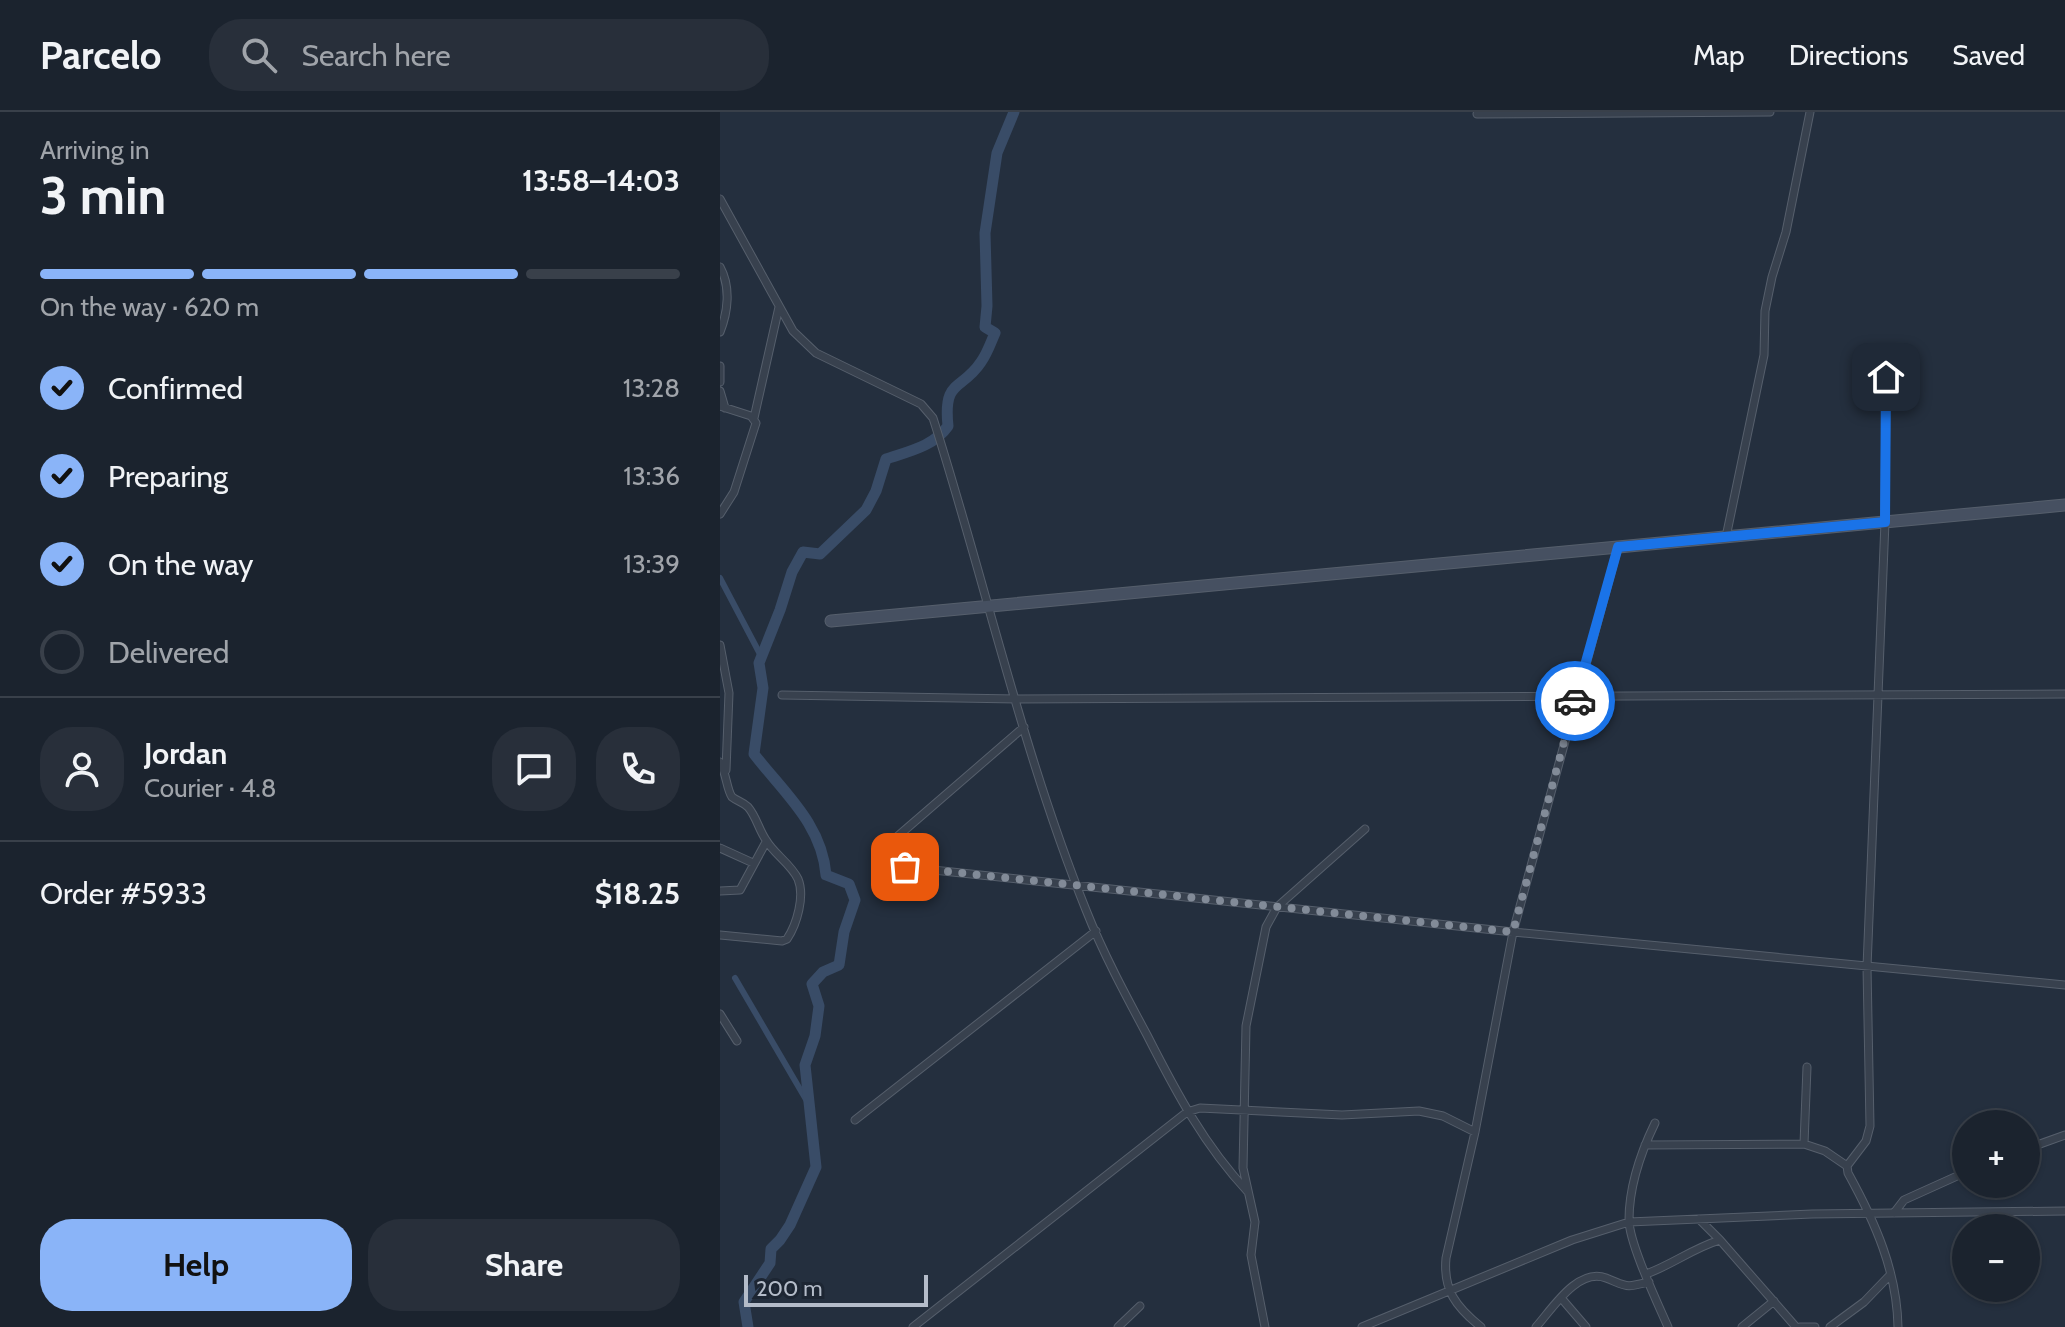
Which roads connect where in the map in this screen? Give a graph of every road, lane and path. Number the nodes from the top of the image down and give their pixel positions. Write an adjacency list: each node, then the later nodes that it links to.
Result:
1 (1770, 112): 3 (street)
2 (1810, 112): 17 (street)
3 (1477, 114)
4 (720, 199): 6 (street)
5 (720, 267): 7 (street)
6 (780, 306): 13 (street); 19 (street)
7 (720, 332)
8 (720, 366): 10 (street)
9 (1886, 377): 16 (street)
10 (720, 382)
11 (720, 391): 12 (street)
12 (722, 407): 13 (street)
13 (754, 418): 15 (street)
14 (2065, 505): 16 (street)
15 (720, 514)
16 (1885, 522): 17 (street); 25 (street)
17 (1726, 537): 18 (street)
18 (1618, 547): 19 (street); 24 (street)
19 (990, 606): 20 (street); 26 (street)
20 (831, 621)
21 (720, 645): 29 (street)
22 (2065, 694): 25 (street)
23 (782, 695): 26 (street)
24 (1577, 697): 25 (street); 26 (street); 42 (street)
25 (1878, 697): 44 (street)
26 (1016, 699): 27 (street)
27 (1024, 727): 34 (street); 38 (street)
28 (720, 762): 29 (street)
29 (726, 772): 31 (street)
30 (720, 798): 31 (street)
31 (733, 798): 33 (street)
32 (1365, 829): 40 (street)
33 (766, 842): 36 (street); 43 (street)
34 (891, 842)
35 (720, 848): 36 (street)
36 (753, 863): 39 (street)
37 (905, 867): 38 (street)
38 (1078, 886): 40 (street); 41 (street)
39 (720, 891)
40 (1277, 907): 42 (street); 49 (street)
41 (1096, 931): 50 (street); 51 (street)
42 (1513, 932): 44 (street); 53 (street)
43 (720, 935)
44 (1867, 967): 45 (street); 58 (street)
45 (2065, 985)
46 (720, 1014): 47 (street)
47 (737, 1041)
48 (1807, 1067): 55 (street)
49 (1244, 1110): 50 (street); 53 (street); 60 (street)
50 (1187, 1112): 60 (street); 73 (street)
51 (855, 1120)
52 (1655, 1123): 57 (street)
53 (1475, 1132): 69 (street)
54 (2065, 1135): 56 (street)
55 (1804, 1144): 57 (street); 58 (street)
56 (2040, 1144)
57 (1645, 1145): 65 (street)
58 (1847, 1166): 62 (street)
59 (1952, 1178): 63 (street)
60 (1248, 1192): 75 (street)
61 (2065, 1211): 63 (street)
62 (1871, 1213): 63 (street); 64 (street); 67 (street)
63 (1894, 1213)
64 (1699, 1218): 65 (street); 66 (street)
65 (1629, 1222): 68 (street); 69 (street)
66 (1720, 1240): 68 (street); 71 (street)
67 (1890, 1275): 84 (street); 85 (street)
68 (1647, 1278): 70 (street); 80 (street)
69 (1449, 1291): 76 (street); 77 (street)
70 (1562, 1299): 78 (street); 79 (street)
71 (1774, 1301): 81 (street); 82 (street)
72 (1140, 1306): 74 (street)
73 (913, 1327)
74 (1118, 1327)
75 (1265, 1327)
76 (1362, 1327)
77 (1481, 1327)
78 (1536, 1327)
79 (1586, 1327)
80 (1668, 1327)
81 (1742, 1327)
82 (1798, 1327): 83 (street)
83 (1815, 1327)
84 (1830, 1327)
85 (1898, 1327)

